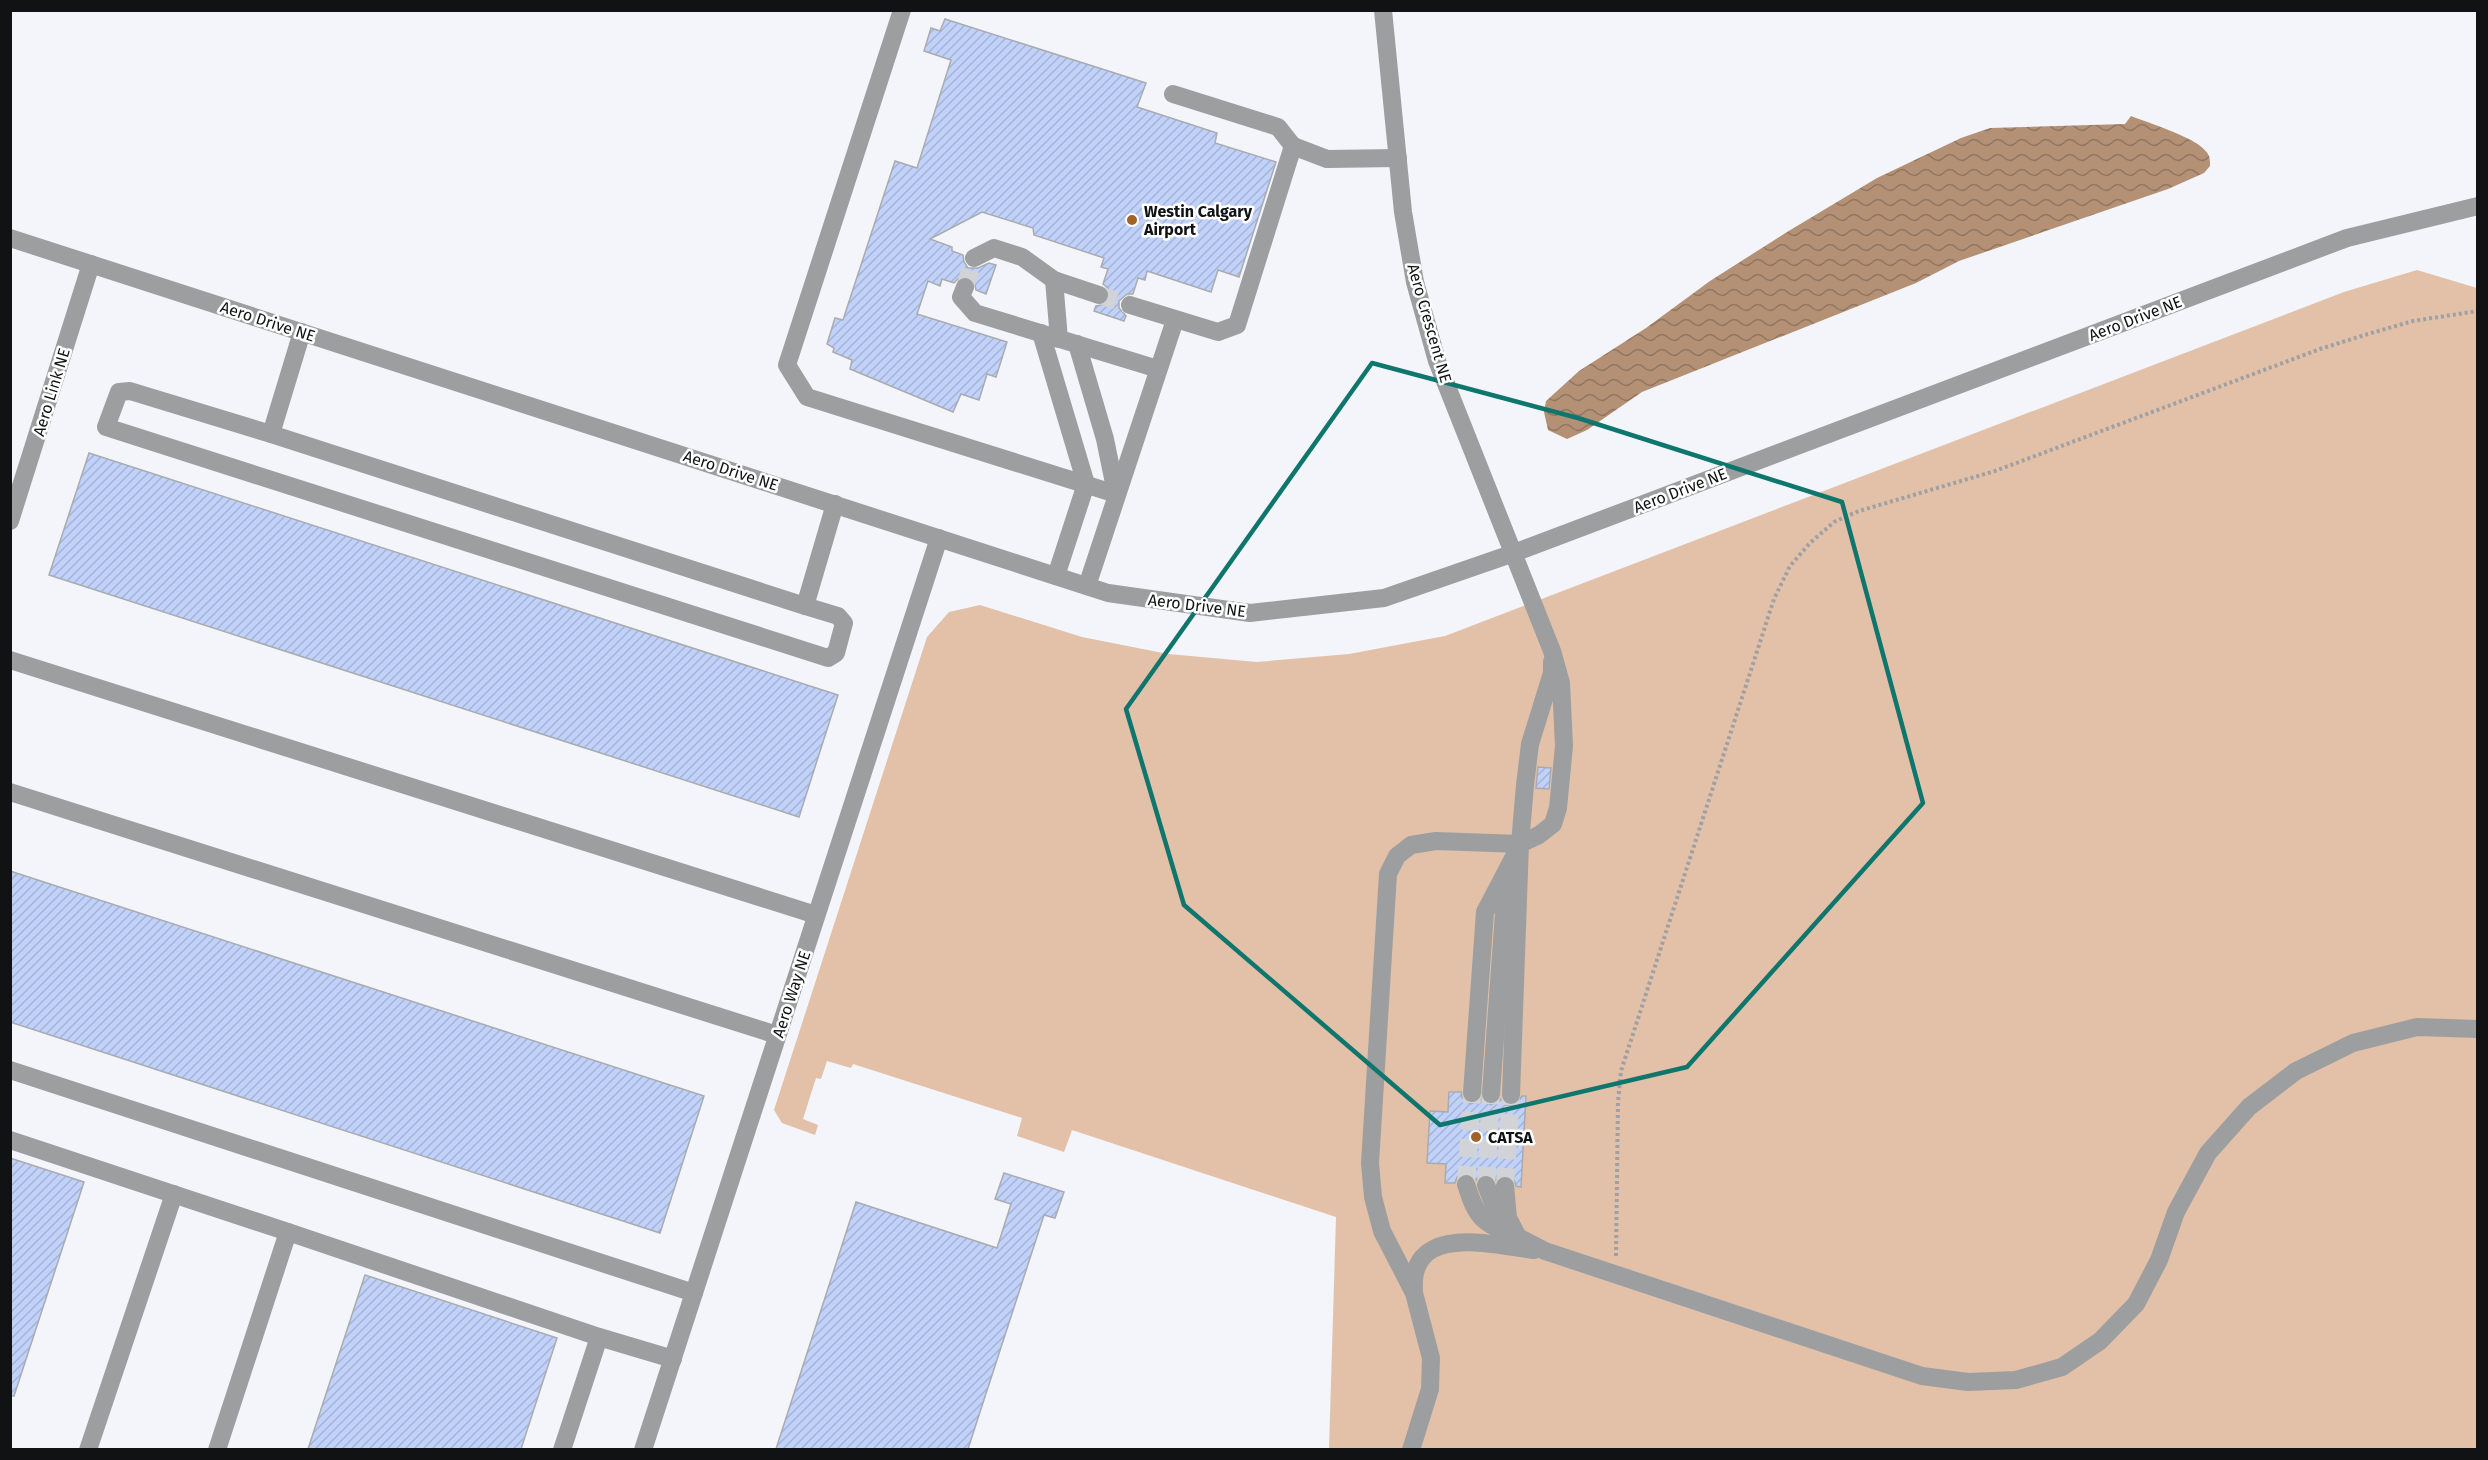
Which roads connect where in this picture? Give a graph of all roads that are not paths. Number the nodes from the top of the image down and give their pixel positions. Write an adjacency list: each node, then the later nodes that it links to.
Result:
1 (902, 10): 21 (street)
2 (1383, 10): 5 (street, Aero Crescent NE)
3 (1173, 94): 4 (street)
4 (1293, 146): 5 (street); 14 (street)
5 (1398, 158): 26 (street, Aero Crescent NE)
6 (2478, 206): 26 (street, Aero Drive NE)
7 (10, 238): 9 (street, Aero Drive NE)
8 (974, 258): 10 (street)
9 (92, 264): 15 (street, Aero Drive NE); 24 (street, Aero Link NE)
10 (1054, 280): 12 (street); 17 (street)
11 (965, 287): 16 (street)
12 (1100, 295)
13 (1130, 305): 14 (street)
14 (1175, 320): 19 (street)
15 (302, 332): 20 (street); 23 (street, Aero Drive NE)
16 (1041, 333): 17 (street); 21 (street)
17 (1059, 339): 18 (street)
18 (1077, 344): 19 (street); 22 (street)
19 (1158, 369): 22 (street)
20 (271, 434): 29 (street); 29 (street)
21 (1086, 484): 22 (street); 27 (street)
22 (1116, 494): 28 (street)
23 (835, 504): 25 (street, Aero Drive NE); 29 (street)
24 (10, 521)
25 (939, 538): 27 (street, Aero Drive NE); 34 (street, Aero Way NE)
26 (1514, 553): 28 (street, Aero Drive NE); 30 (street, Aero Crescent NE)
27 (1056, 576): 28 (street, Aero Drive NE)
28 (1088, 586)
29 (805, 606)
30 (1552, 651): 33 (street); 33 (street, Aero Crescent NE)
31 (10, 660): 34 (street)
32 (10, 792): 36 (street)
33 (1520, 844): 38 (street); 39 (street); 40 (street); 46 (street)
34 (816, 915): 36 (street, Aero Way NE)
35 (2478, 1029): 50 (street)
36 (777, 1035): 51 (street, Aero Way NE)
37 (10, 1070): 51 (street)
38 (1472, 1093)
39 (1491, 1094)
40 (1511, 1095)
41 (10, 1140): 45 (street)
42 (1466, 1184): 48 (street)
43 (1485, 1185): 48 (street)
44 (1505, 1186): 48 (street)
45 (174, 1194): 47 (street); 55 (street)
46 (1382, 1231): 49 (street); 52 (street)
47 (288, 1232): 53 (street); 56 (street)
48 (1517, 1234): 50 (street)
49 (1438, 1246): 50 (street); 52 (street)
50 (1545, 1251)
51 (694, 1293): 54 (street, Aero Way NE)
52 (1414, 1293): 59 (street)
53 (599, 1336): 54 (street); 57 (street)
54 (673, 1359): 58 (street, Aero Way NE)
55 (88, 1449)
56 (217, 1449)
57 (562, 1449)
58 (643, 1449)
59 (1411, 1449)

